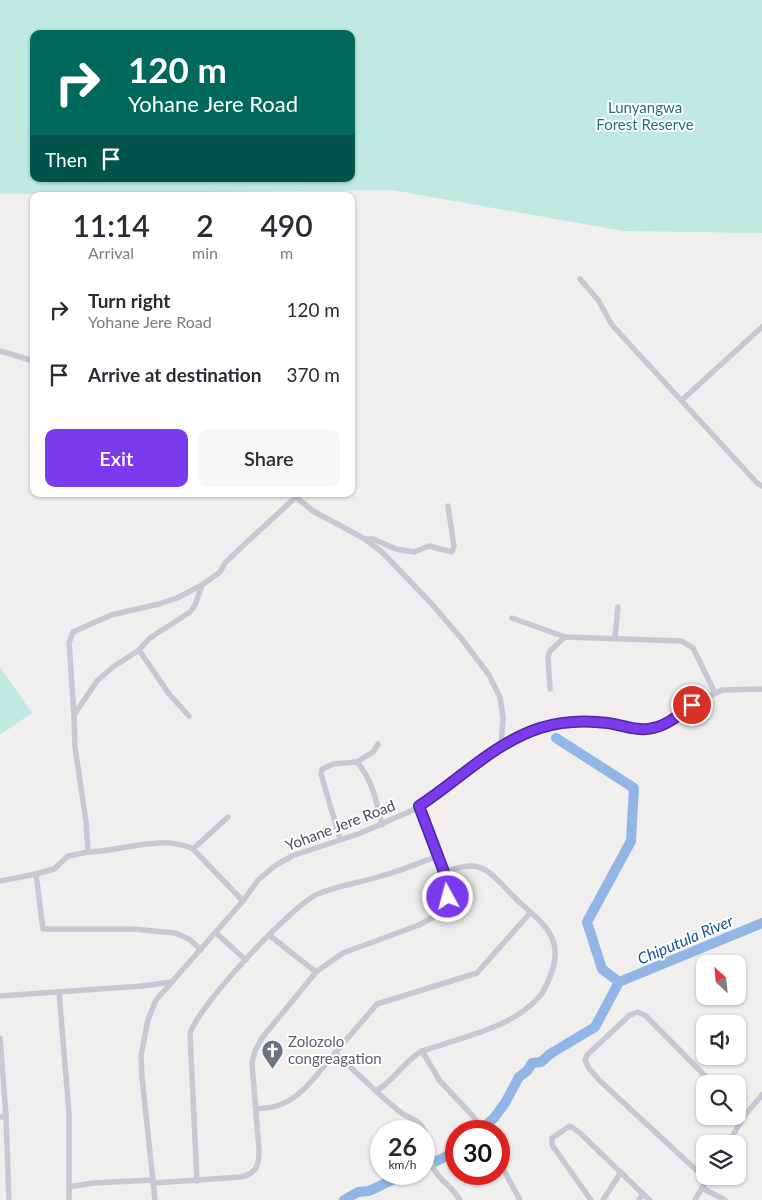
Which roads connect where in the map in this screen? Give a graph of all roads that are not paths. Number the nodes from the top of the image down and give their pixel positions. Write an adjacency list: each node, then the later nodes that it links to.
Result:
1 (580, 279): 5 (street)
2 (762, 327): 5 (street)
3 (0, 351): 4 (street)
4 (30, 360)
5 (682, 400): 6 (street)
6 (762, 486)
7 (293, 497): 11 (street)
8 (295, 497): 10 (street)
9 (448, 506): 10 (street)
10 (365, 539): 23 (street)
11 (202, 584): 16 (street); 20 (street)
12 (618, 607): 15 (street)
13 (512, 618): 14 (street)
14 (565, 637): 15 (street); 17 (street)
15 (615, 638): 19 (street)
16 (139, 650): 20 (street); 21 (street)
17 (550, 689)
18 (762, 689): 19 (street, Yohane Jere Road)
19 (715, 693): 23 (street, Yohane Jere Road)
20 (74, 715): 30 (street)
21 (189, 716)
22 (378, 744): 24 (street)
23 (501, 746): 25 (street, Yohane Jere Road)
24 (357, 762): 27 (street); 28 (street)
25 (419, 806): 27 (street, Yohane Jere Road); 31 (street)
26 (228, 817): 29 (street)
27 (382, 825): 28 (street, Yohane Jere Road)
28 (340, 839): 35 (street, Yohane Jere Road)
29 (193, 849): 30 (street); 35 (street)
30 (88, 852): 33 (street)
31 (438, 856): 32 (street); 38 (street)
32 (444, 872): 36 (street); 41 (street)
33 (36, 874): 34 (street); 39 (street)
34 (0, 881)
35 (243, 901): 37 (street, Yohane Jere Road)
36 (530, 913): 46 (street); 47 (street)
37 (216, 933): 39 (street, Yohane Jere Road); 40 (street)
38 (269, 935): 40 (street); 41 (street)
39 (201, 950): 42 (street, Yohane Jere Road)
40 (246, 960): 57 (street)
41 (316, 972): 51 (street)
42 (172, 982): 43 (street); 59 (street, Yohane Jere Road)
43 (59, 992): 44 (street); 61 (street)
44 (0, 996)
45 (0, 1038): 53 (street)
46 (422, 1051): 49 (street); 54 (street)
47 (335, 1053): 49 (street); 51 (street)
48 (704, 1075): 55 (street)
49 (376, 1091): 67 (street)
50 (762, 1095): 52 (street)
51 (256, 1109): 57 (street)
52 (746, 1114)
53 (3, 1117): 64 (street)
54 (476, 1120)
55 (696, 1167)
56 (621, 1172): 63 (street); 69 (street); 70 (street)
57 (197, 1181): 59 (street)
58 (510, 1181): 68 (street)
59 (153, 1182): 61 (street); 66 (street, Yohane Jere Road)
60 (704, 1185): 62 (street)
61 (69, 1186): 65 (street)
62 (702, 1188): 73 (street); 74 (street)
63 (643, 1194): 71 (street); 72 (street)
64 (9, 1200)
65 (69, 1200)
66 (155, 1200)
67 (460, 1200)
68 (520, 1200)
69 (591, 1200)
70 (603, 1200)
71 (639, 1200)
72 (650, 1200)
73 (695, 1200)
74 (725, 1200)

